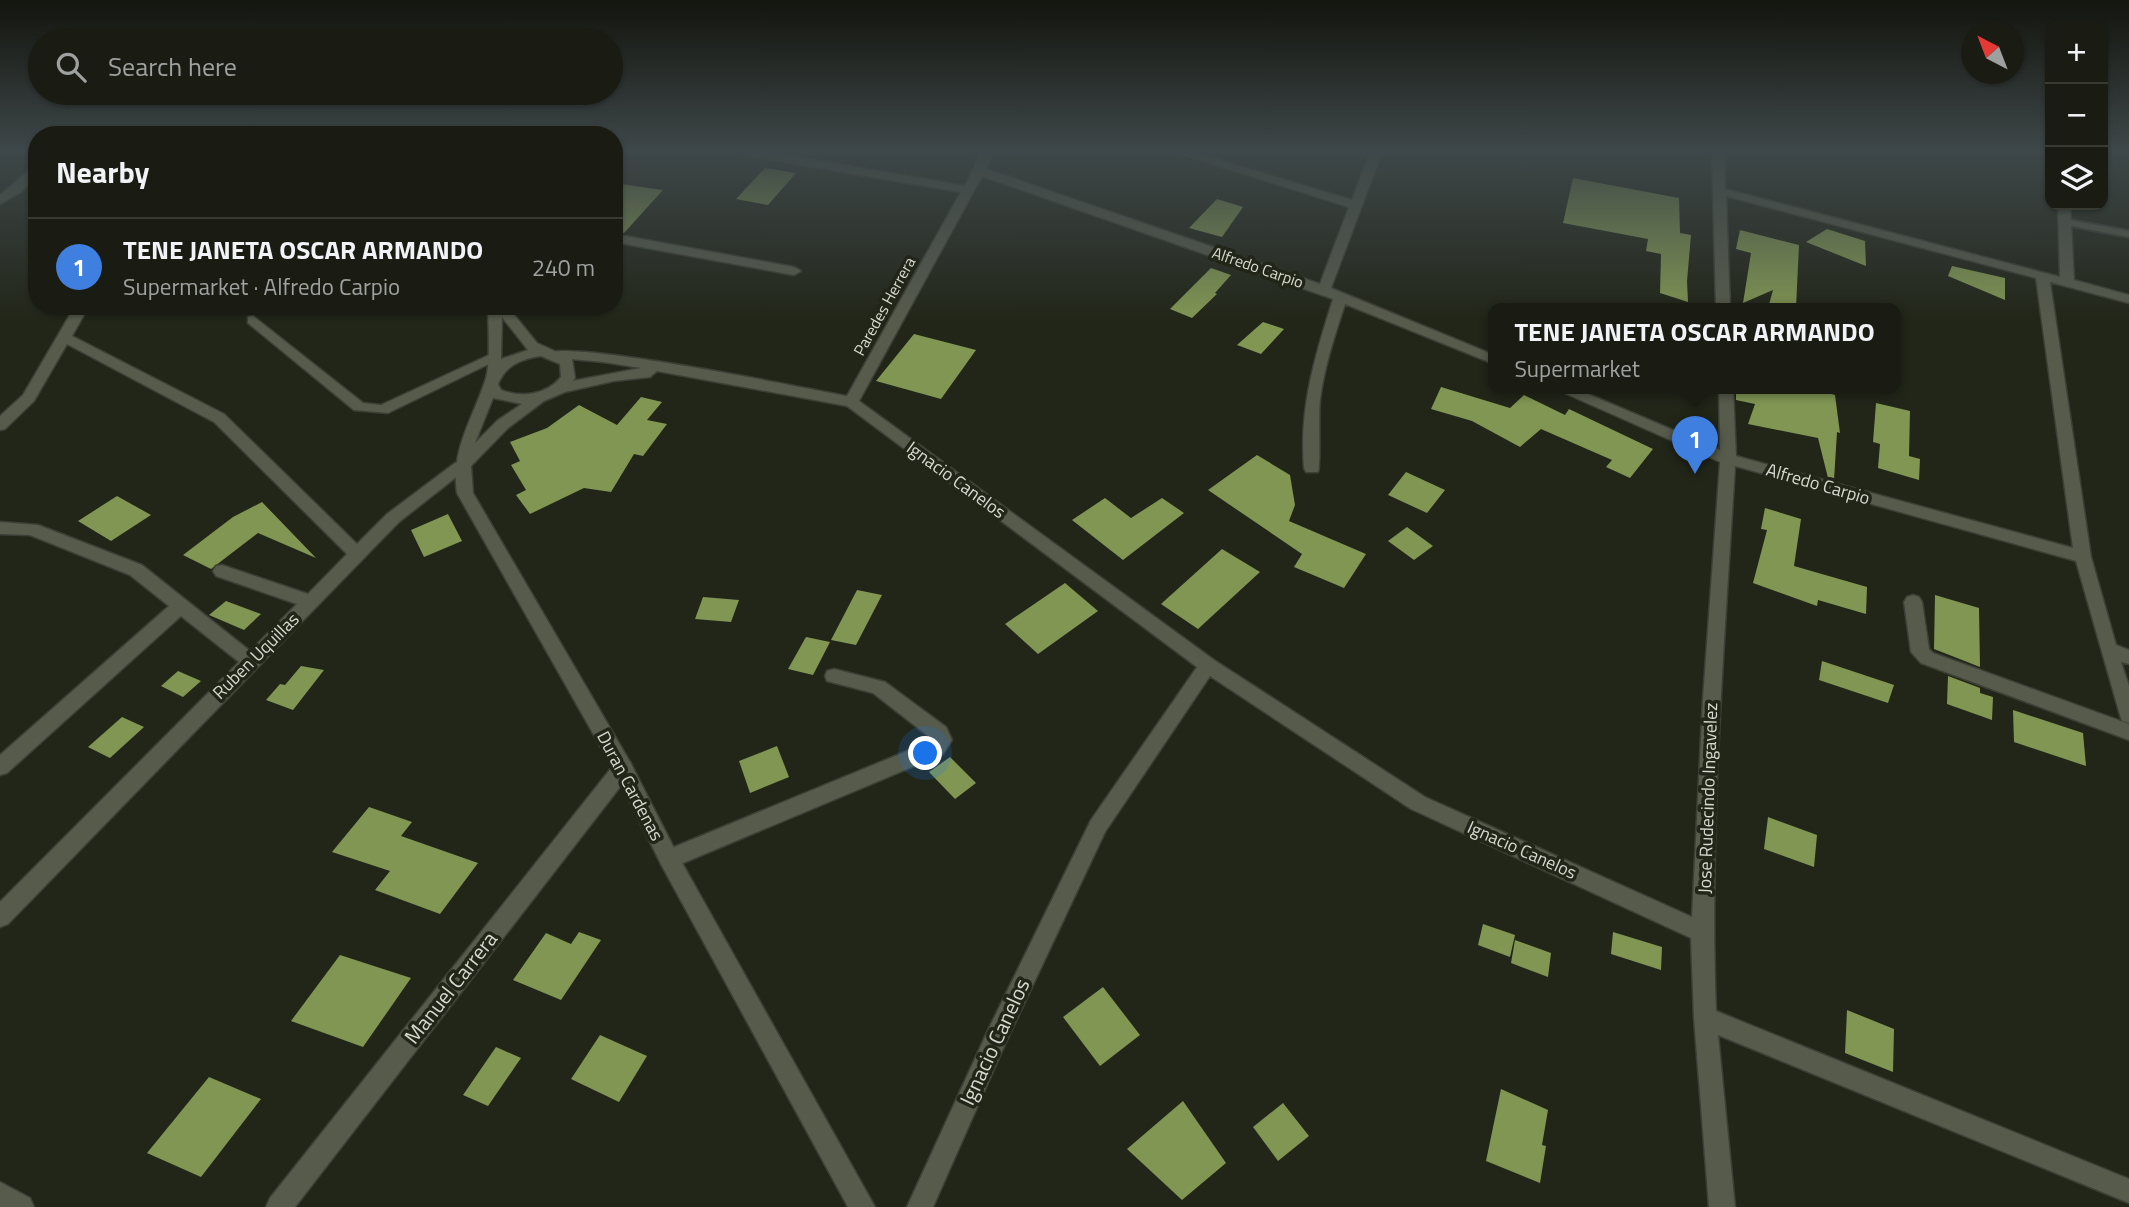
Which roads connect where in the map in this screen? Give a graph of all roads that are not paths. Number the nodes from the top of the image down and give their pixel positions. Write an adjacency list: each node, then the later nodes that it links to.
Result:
1 (959, 208): 29 (street, Paredes Herrera)
2 (1087, 208): 13 (street, Alfredo Carpio)
3 (1355, 208): 13 (street)
4 (1720, 208): 16 (street)
5 (1786, 208): 11 (street)
6 (2064, 210): 7 (street)
7 (2065, 222): 8 (lane); 12 (street)
8 (2129, 234)
9 (623, 240): 10 (street)
10 (794, 271)
11 (2042, 276): 12 (street); 36 (street)
12 (2067, 283): 15 (street)
13 (1324, 290): 14 (street, Alfredo Carpio)
14 (1341, 296): 23 (street, Alfredo Carpio); 33 (street)
15 (2129, 299)
16 (1723, 303)
17 (77, 315): 21 (street)
18 (497, 315): 25 (street)
19 (506, 315): 22 (street)
20 (253, 320): 25 (street, Ignacio Canelos)
21 (64, 337): 30 (street); 35 (street)
22 (547, 353): 24 (street, Ignacio Canelos); 25 (street, Ignacio Canelos); 26 (street)
23 (1488, 357)
24 (671, 370): 26 (street, Ignacio Canelos); 29 (street, Ignacio Canelos)
25 (493, 372): 26 (street, Ignacio Canelos); 32 (street)
26 (553, 391): 32 (street)
27 (1574, 394): 31 (street, Alfredo Carpio)
28 (1726, 394): 31 (street, Jose Rudecindo Ingavelez)
29 (851, 402): 44 (street, Ignacio Canelos)
30 (0, 425)
31 (1728, 459): 36 (street, Alfredo Carpio); 52 (street, Jose Rudecindo Ingavelez)
32 (461, 467): 35 (street, Ruben Uquillas); 49 (street, Duran Cardenas)
33 (1312, 468)
34 (0, 528): 40 (street)
35 (356, 554): 38 (street, Ruben Uquillas)
36 (2083, 557): 41 (street)
37 (222, 571): 38 (street)
38 (309, 601): 43 (street, Ruben Uquillas)
39 (1913, 602): 47 (street)
40 (179, 607): 43 (street); 48 (street)
41 (2108, 650): 42 (street); 46 (street)
42 (2129, 657)
43 (250, 661): 51 (street, Ruben Uquillas)
44 (1208, 665): 52 (street, Ignacio Canelos); 59 (street, Ignacio Canelos)
45 (834, 676): 50 (street)
46 (2129, 715)
47 (2129, 732)
48 (0, 767)
49 (623, 768): 50 (street, Duran Cardenas); 57 (street, Manuel Carrera)
50 (669, 859): 58 (street, Duran Cardenas)
51 (0, 917)
52 (1702, 932): 53 (street, Jose Rudecindo Ingavelez)
53 (1705, 1018): 54 (street); 60 (street, Jose Rudecindo Ingavelez)
54 (2129, 1191)
55 (0, 1195): 56 (street)
56 (21, 1207)
57 (279, 1207)
58 (862, 1207)
59 (919, 1207)
60 (1722, 1207)

